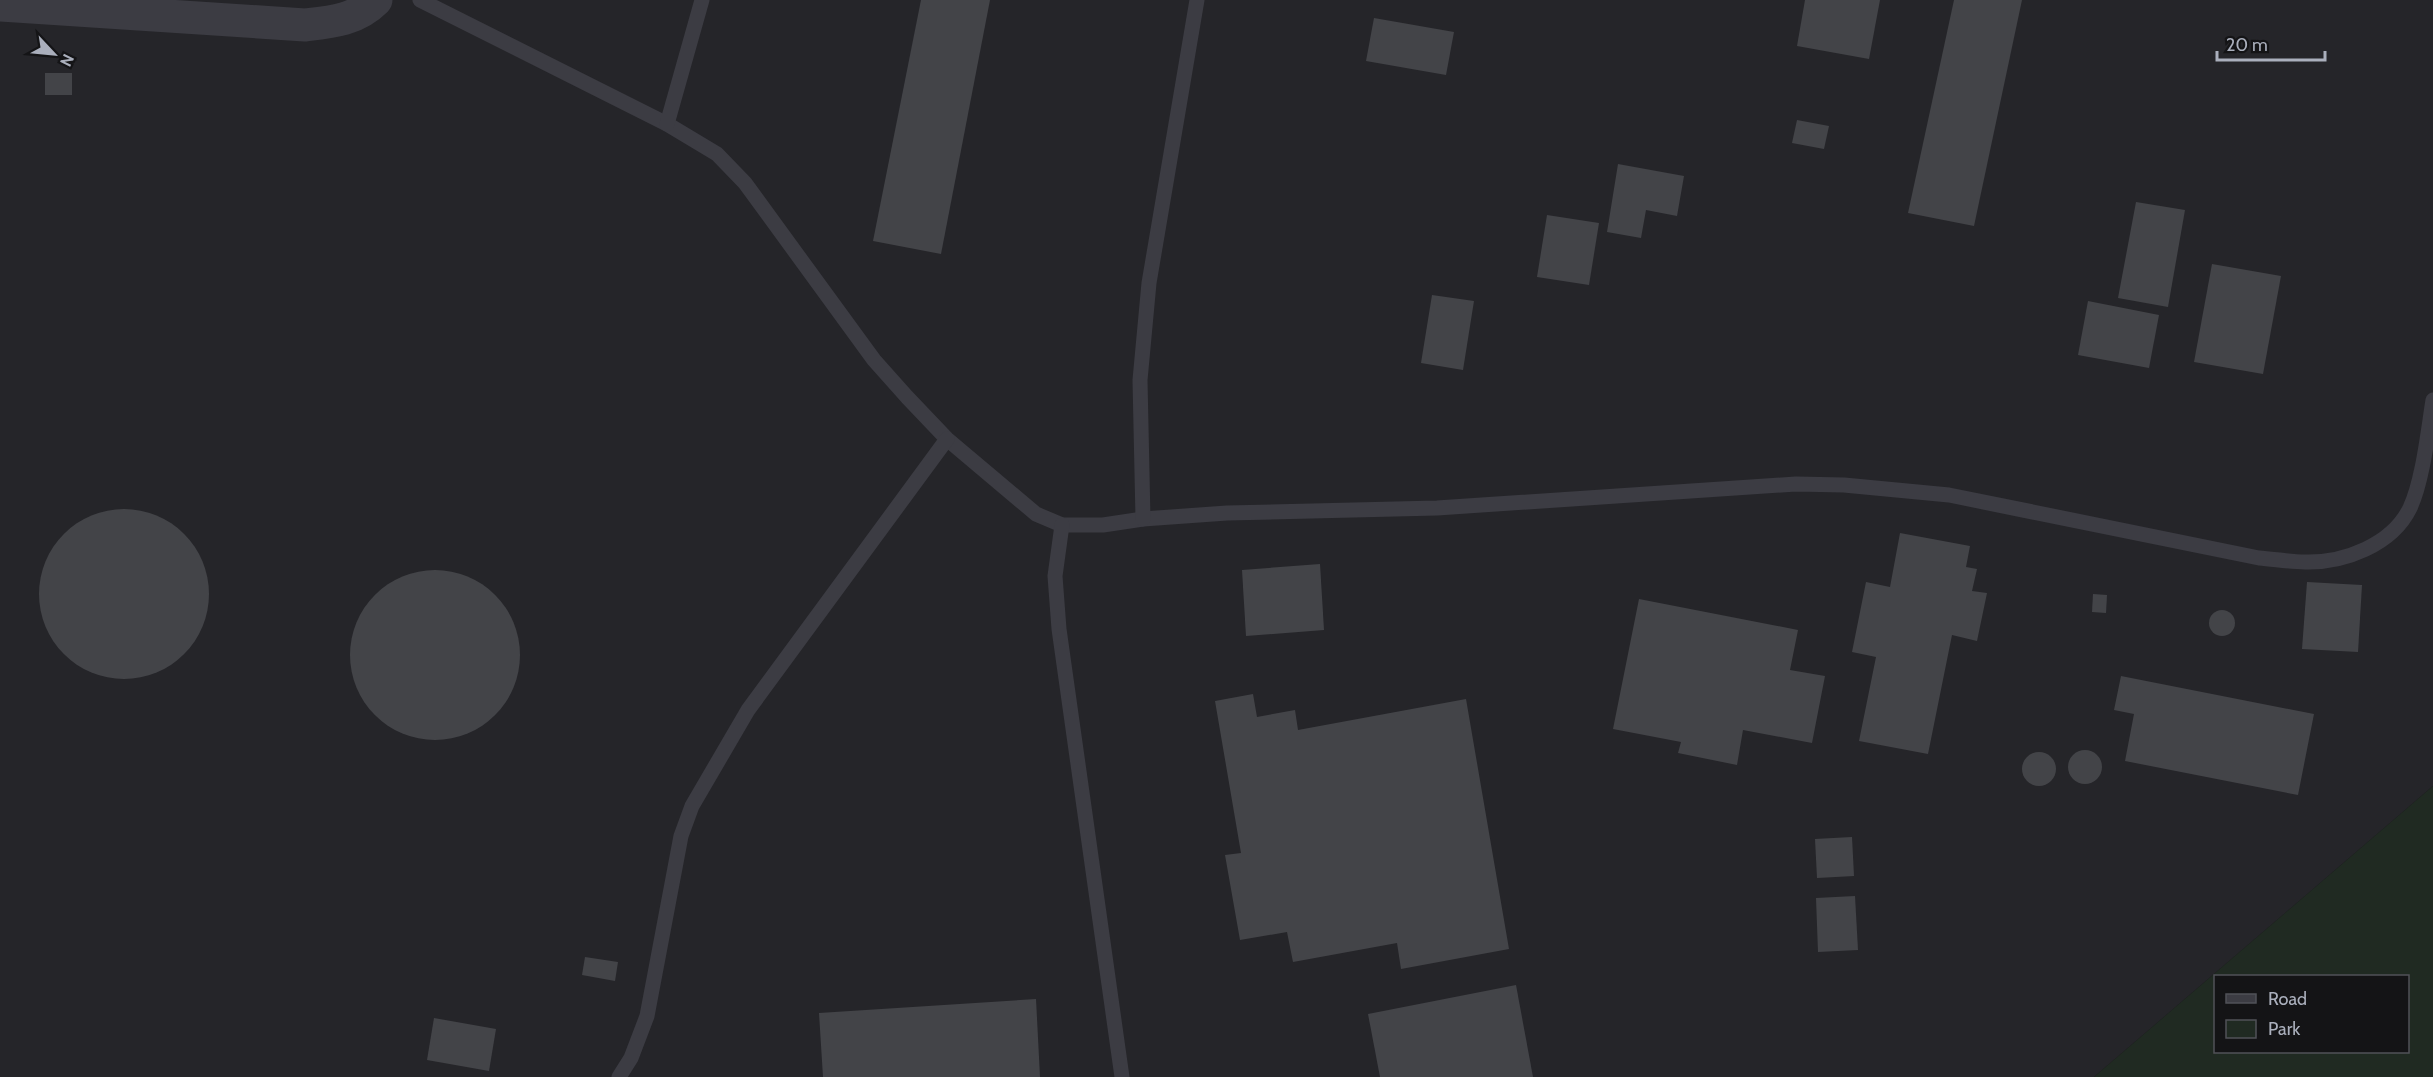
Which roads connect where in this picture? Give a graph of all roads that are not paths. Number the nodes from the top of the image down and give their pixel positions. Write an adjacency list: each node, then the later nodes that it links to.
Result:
1 (376, 0): 5 (street)
2 (420, 0): 6 (lane)
3 (702, 0): 6 (lane)
4 (1197, 0): 9 (lane)
5 (0, 5)
6 (667, 124): 8 (lane)
7 (2433, 400): 9 (lane)
8 (947, 439): 10 (lane); 11 (lane)
9 (1143, 519): 10 (lane)
10 (1062, 525): 12 (lane)
11 (619, 1077)
12 (1122, 1077)

